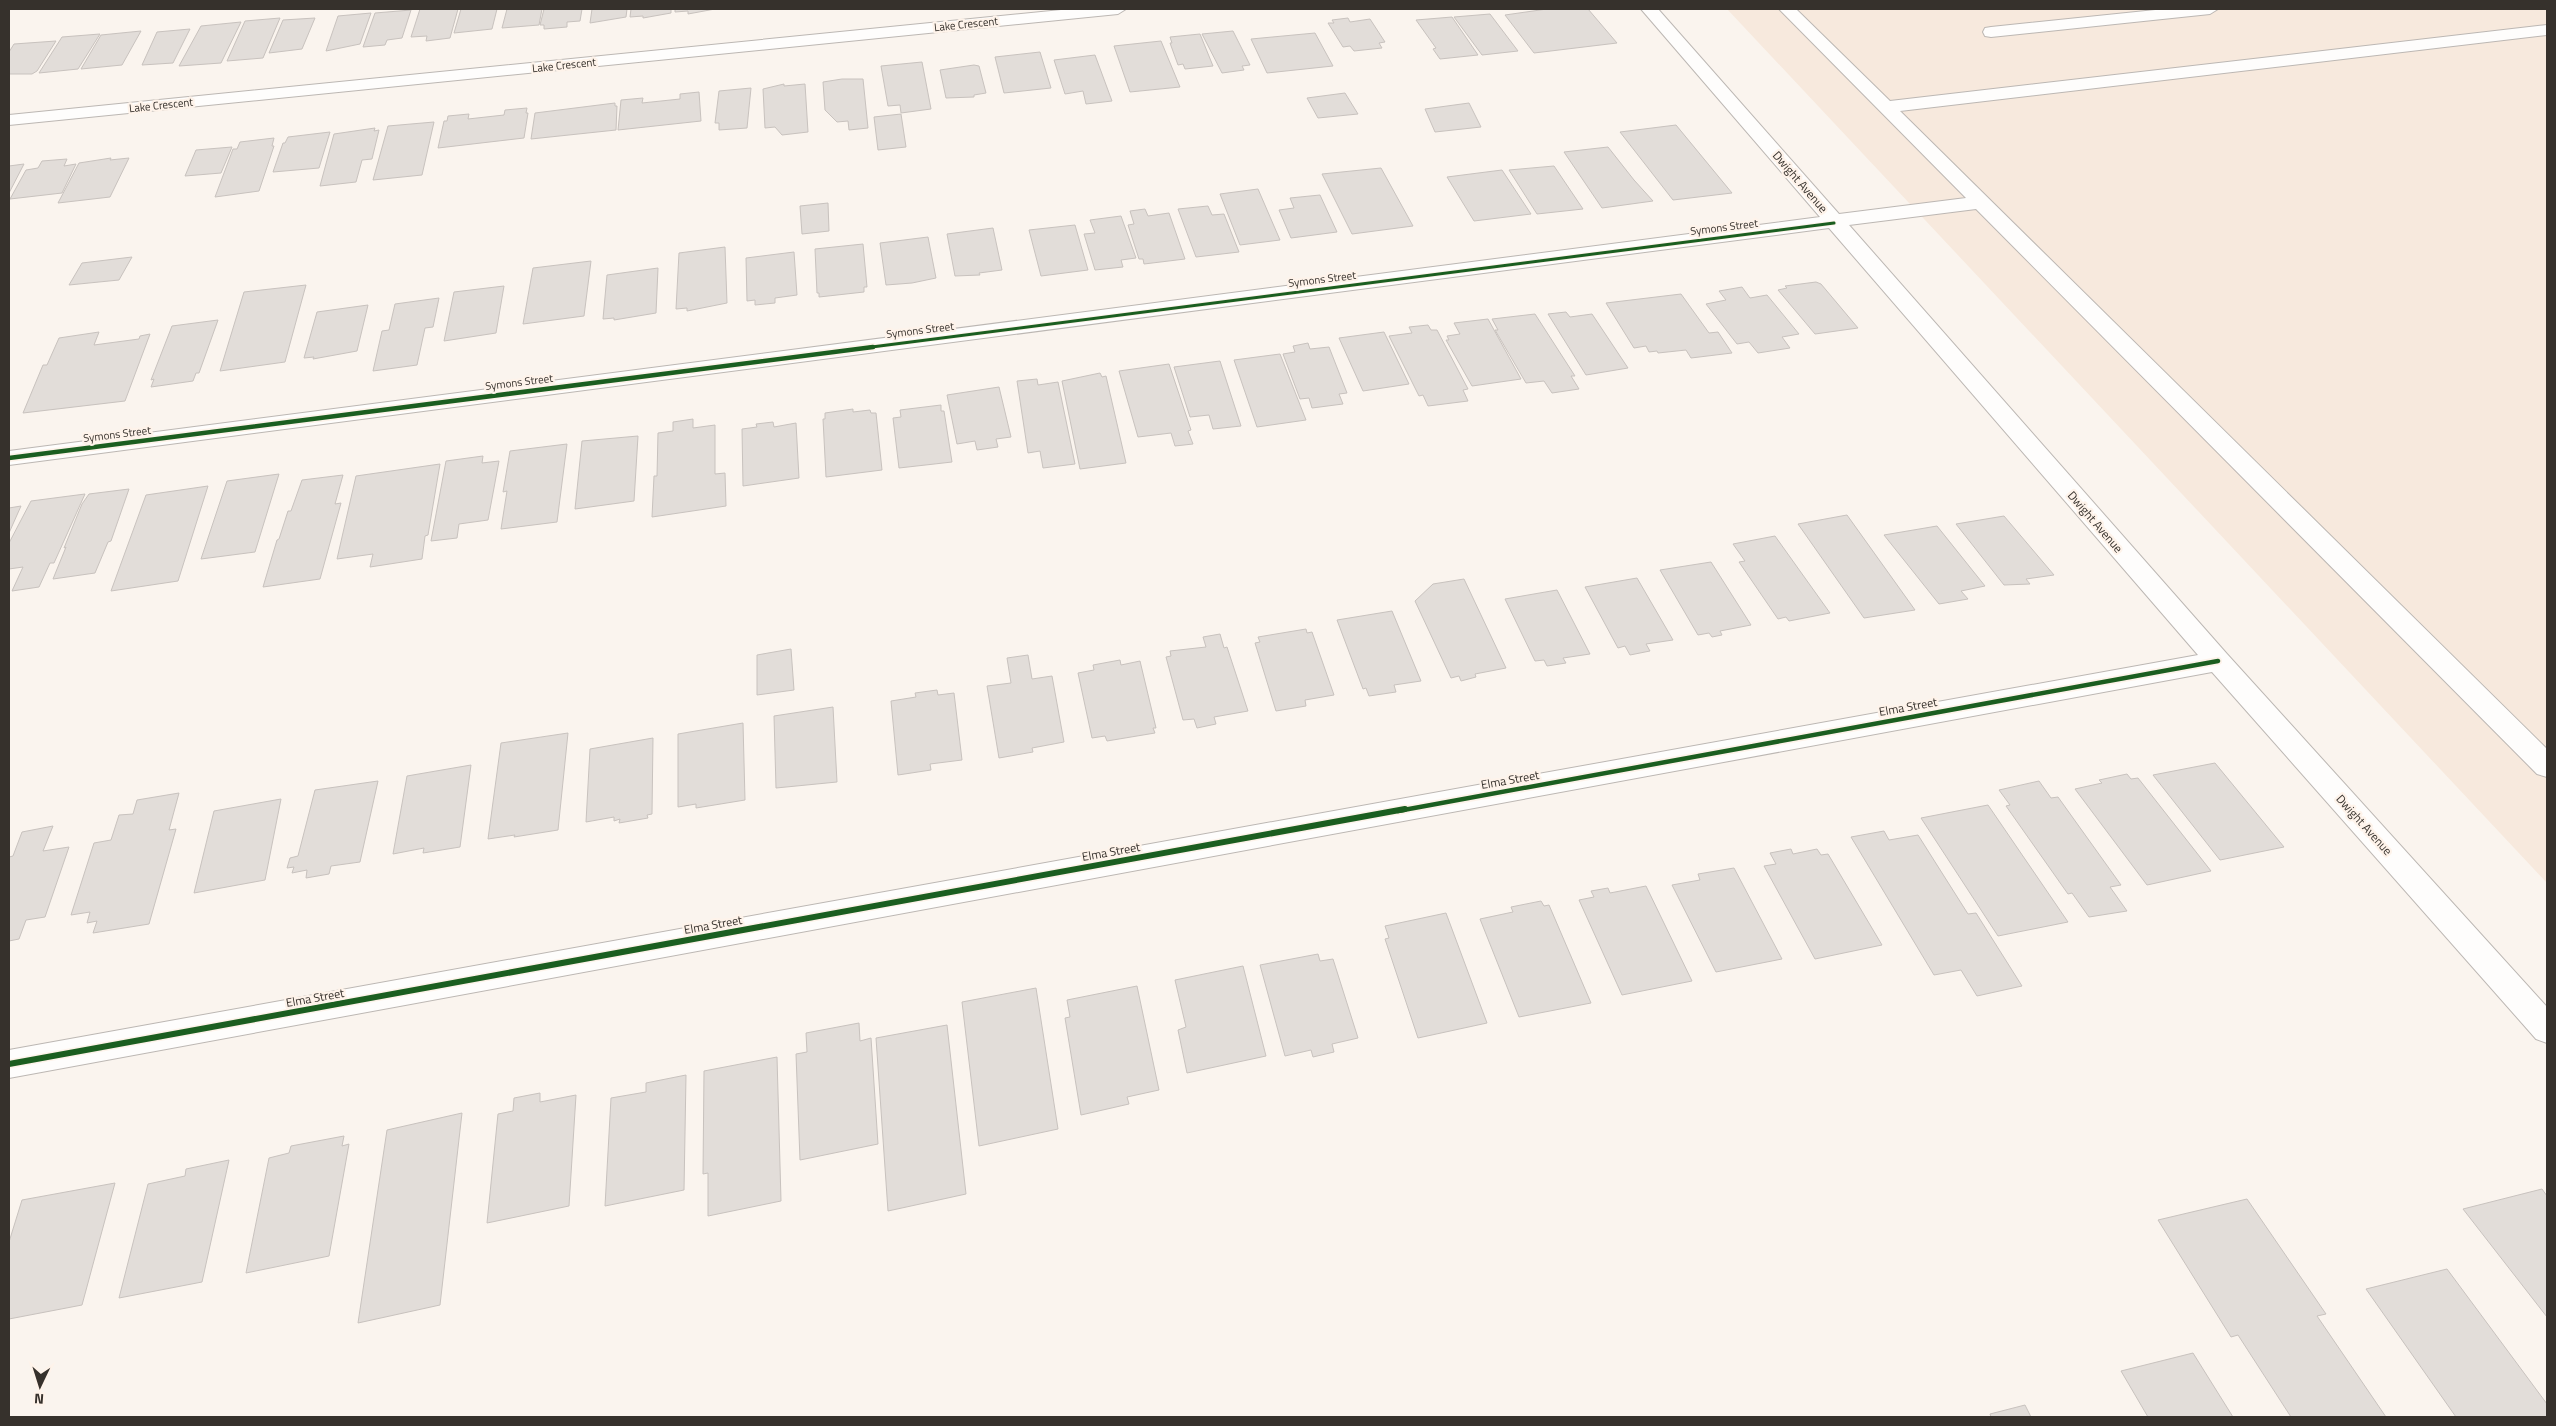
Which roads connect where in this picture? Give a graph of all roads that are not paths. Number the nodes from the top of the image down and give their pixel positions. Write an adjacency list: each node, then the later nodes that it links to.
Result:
1 (1118, 9): 8 (street, Lake Crescent)
2 (1649, 9): 10 (street, Dwight Avenue)
3 (1787, 9): 7 (street)
4 (2210, 9): 6 (street)
5 (2547, 30): 7 (street)
6 (1991, 32)
7 (1885, 107): 9 (street)
8 (9, 120)
9 (1981, 202): 10 (street, Symons Street); 13 (street)
10 (1834, 223): 11 (street, Symons Street); 12 (street, Dwight Avenue)
11 (9, 458)
12 (2218, 661): 14 (street, Dwight Avenue); 15 (street, Elma Street)
13 (2547, 766)
14 (2547, 1029)
15 (9, 1064)

